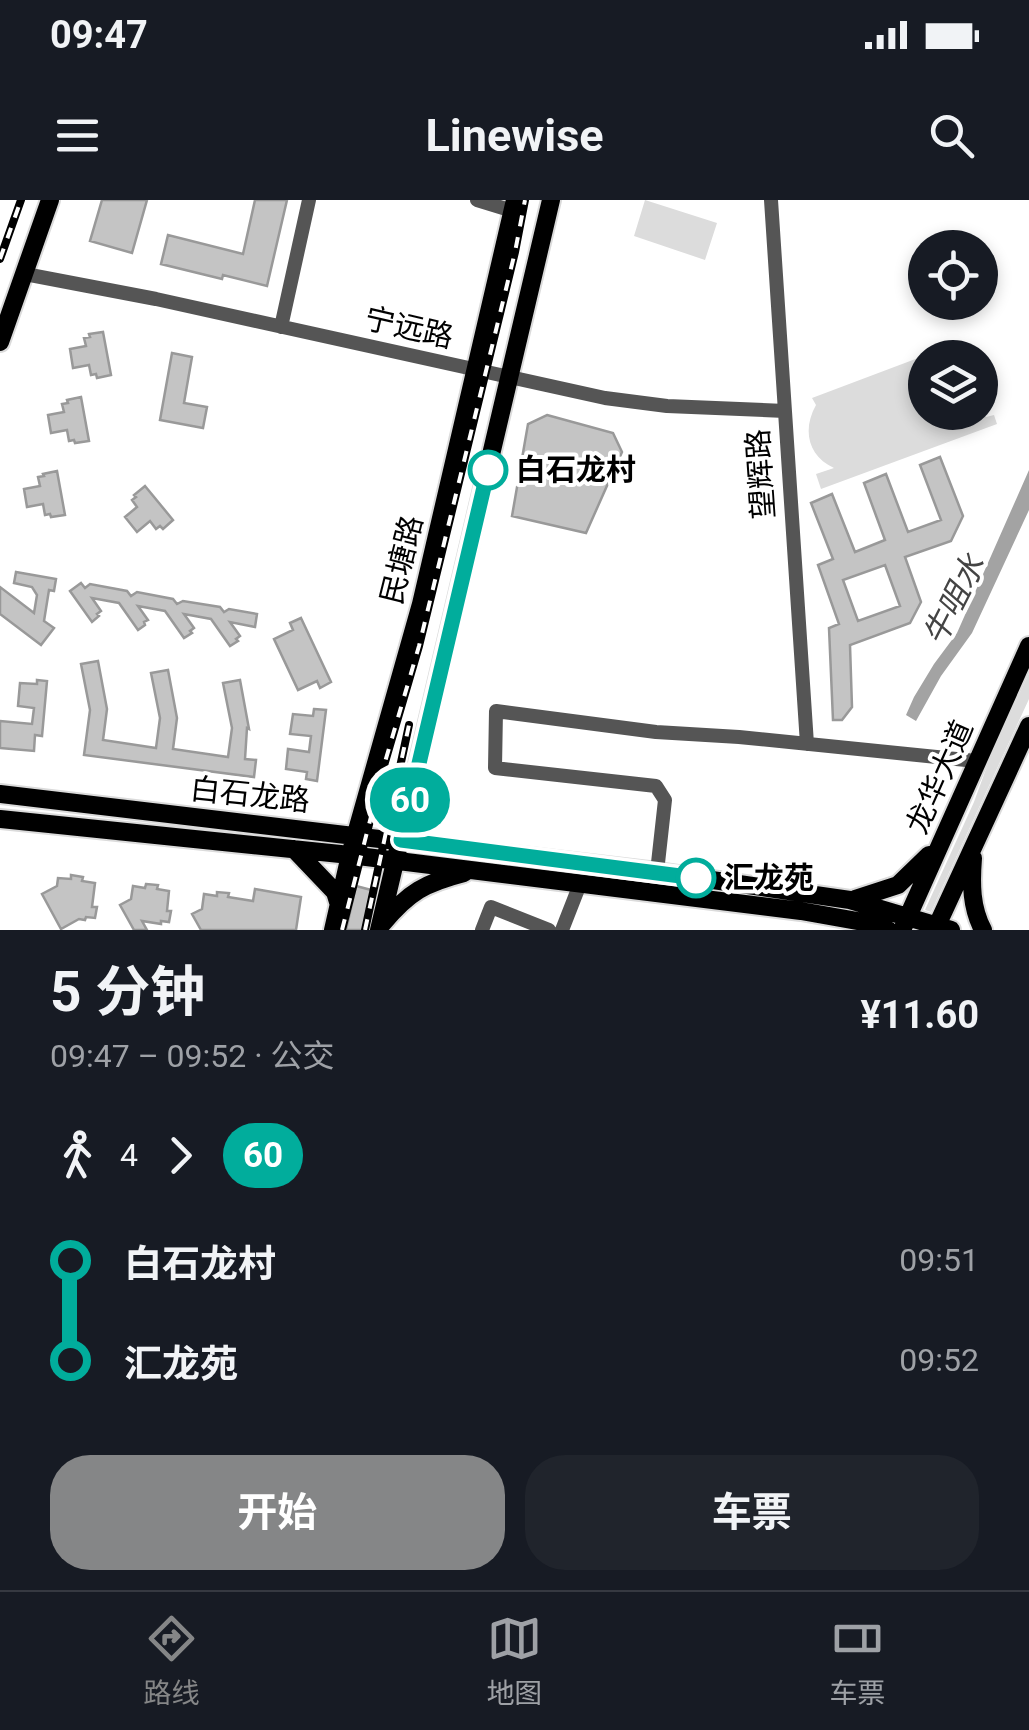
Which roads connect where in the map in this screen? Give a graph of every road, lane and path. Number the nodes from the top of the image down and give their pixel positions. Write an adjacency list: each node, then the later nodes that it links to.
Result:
1 (50, 200): 7 (main road)
2 (309, 200): 8 (street)
3 (477, 200): 6 (street)
4 (551, 200): 11 (main road, 民塘路)
5 (772, 200): 12 (street, 望辉路)
6 (514, 206): 10 (main road, 民塘路)
7 (24, 274): 8 (street, 宁远路); 9 (main road)
8 (281, 327): 10 (street, 宁远路)
9 (0, 342)
10 (475, 370): 11 (street, 宁远路); 18 (main road, 民塘路)
11 (509, 378): 12 (street, 宁远路); 17 (main road, 民塘路)
12 (784, 411): 15 (street, 望辉路)
13 (1029, 646): 16 (main road, 龙华大道)
14 (1029, 726): 27 (main road, 龙华大道)
15 (807, 744): 16 (street); 31 (street)
16 (976, 761): 21 (main road, 龙华大道)
17 (413, 788): 24 (main road, 民塘路); 25 (main road)
18 (367, 793): 22 (main road); 23 (main road, 民塘路)
19 (0, 794): 22 (main road, 白石龙路)
20 (0, 819): 26 (main road, 白石龙路)
21 (946, 830): 33 (main road); 36 (main road, 龙华大道)
22 (325, 831): 23 (main road, 白石龙路)
23 (356, 835): 24 (main road, 白石龙路); 28 (main road, 民塘路)
24 (401, 840): 25 (main road, 白石龙路); 29 (main road, 民塘路)
25 (433, 844): 31 (main road, 白石龙路)
26 (293, 849): 28 (main road, 白石龙路); 34 (main road)
27 (973, 850): 37 (main road, 龙华大道); 45 (main road)
28 (350, 855): 29 (main road, 白石龙路); 34 (main road, 民塘路)
29 (395, 861): 30 (main road, 白石龙路); 38 (main road, 民塘路)
30 (473, 870): 32 (main road, 白石龙路); 38 (main road)
31 (657, 872): 33 (main road, 白石龙路)
32 (580, 884): 35 (main road, 白石龙路); 42 (street)
33 (850, 900): 36 (main road, 白石龙路)
34 (339, 905): 39 (main road, 民塘路)
35 (801, 912): 43 (main road); 44 (main road, 白石龙路)
36 (905, 923): 37 (main road, 白石龙路)
37 (941, 928)
38 (379, 929)
39 (333, 930)
40 (482, 930): 41 (street)
41 (549, 930)
42 (562, 930)
43 (836, 930)
44 (888, 930)
45 (984, 930)

